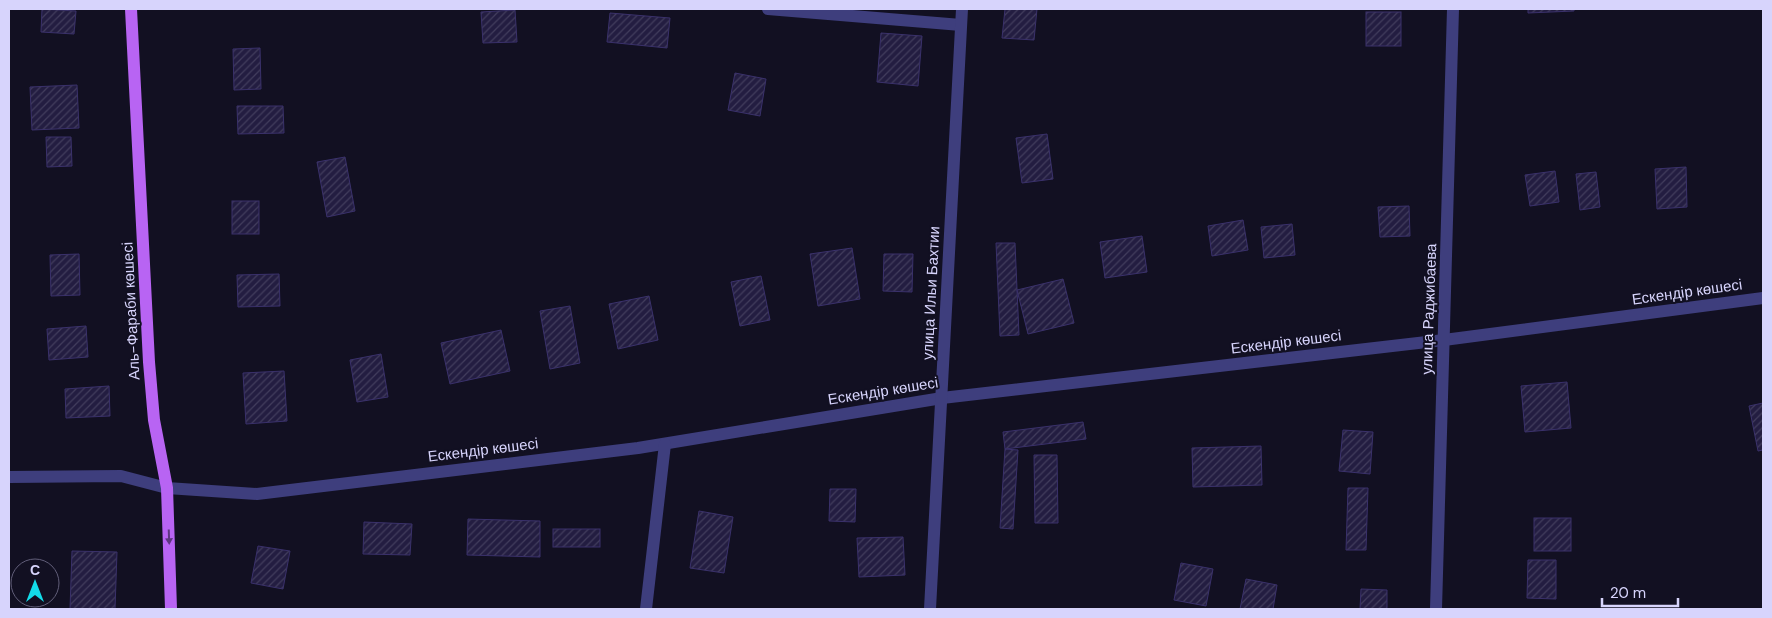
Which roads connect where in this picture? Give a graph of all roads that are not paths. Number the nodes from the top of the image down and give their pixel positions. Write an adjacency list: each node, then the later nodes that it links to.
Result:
1 (131, 9): 11 (main road, Аль-Фараби көшесі)
2 (768, 9): 5 (street)
3 (962, 9): 5 (street, улица Ильи Бахтии)
4 (1453, 9): 7 (street, улица Раджибаева)
5 (961, 25): 8 (street, улица Ильи Бахтии)
6 (1763, 298): 7 (street, Ескендір көшесі)
7 (1444, 340): 8 (street, Ескендір көшесі); 15 (street, улица Раджибаева)
8 (942, 398): 9 (street, Ескендір көшесі); 14 (street, улица Ильи Бахтии)
9 (665, 444): 11 (street, Ескендір көшесі); 13 (street)
10 (9, 477): 11 (street, Ескендір көшесі)
11 (168, 488): 12 (main road, Аль-Фараби көшесі, one-way to 12)
12 (171, 609)
13 (646, 609)
14 (930, 609)
15 (1436, 609)

